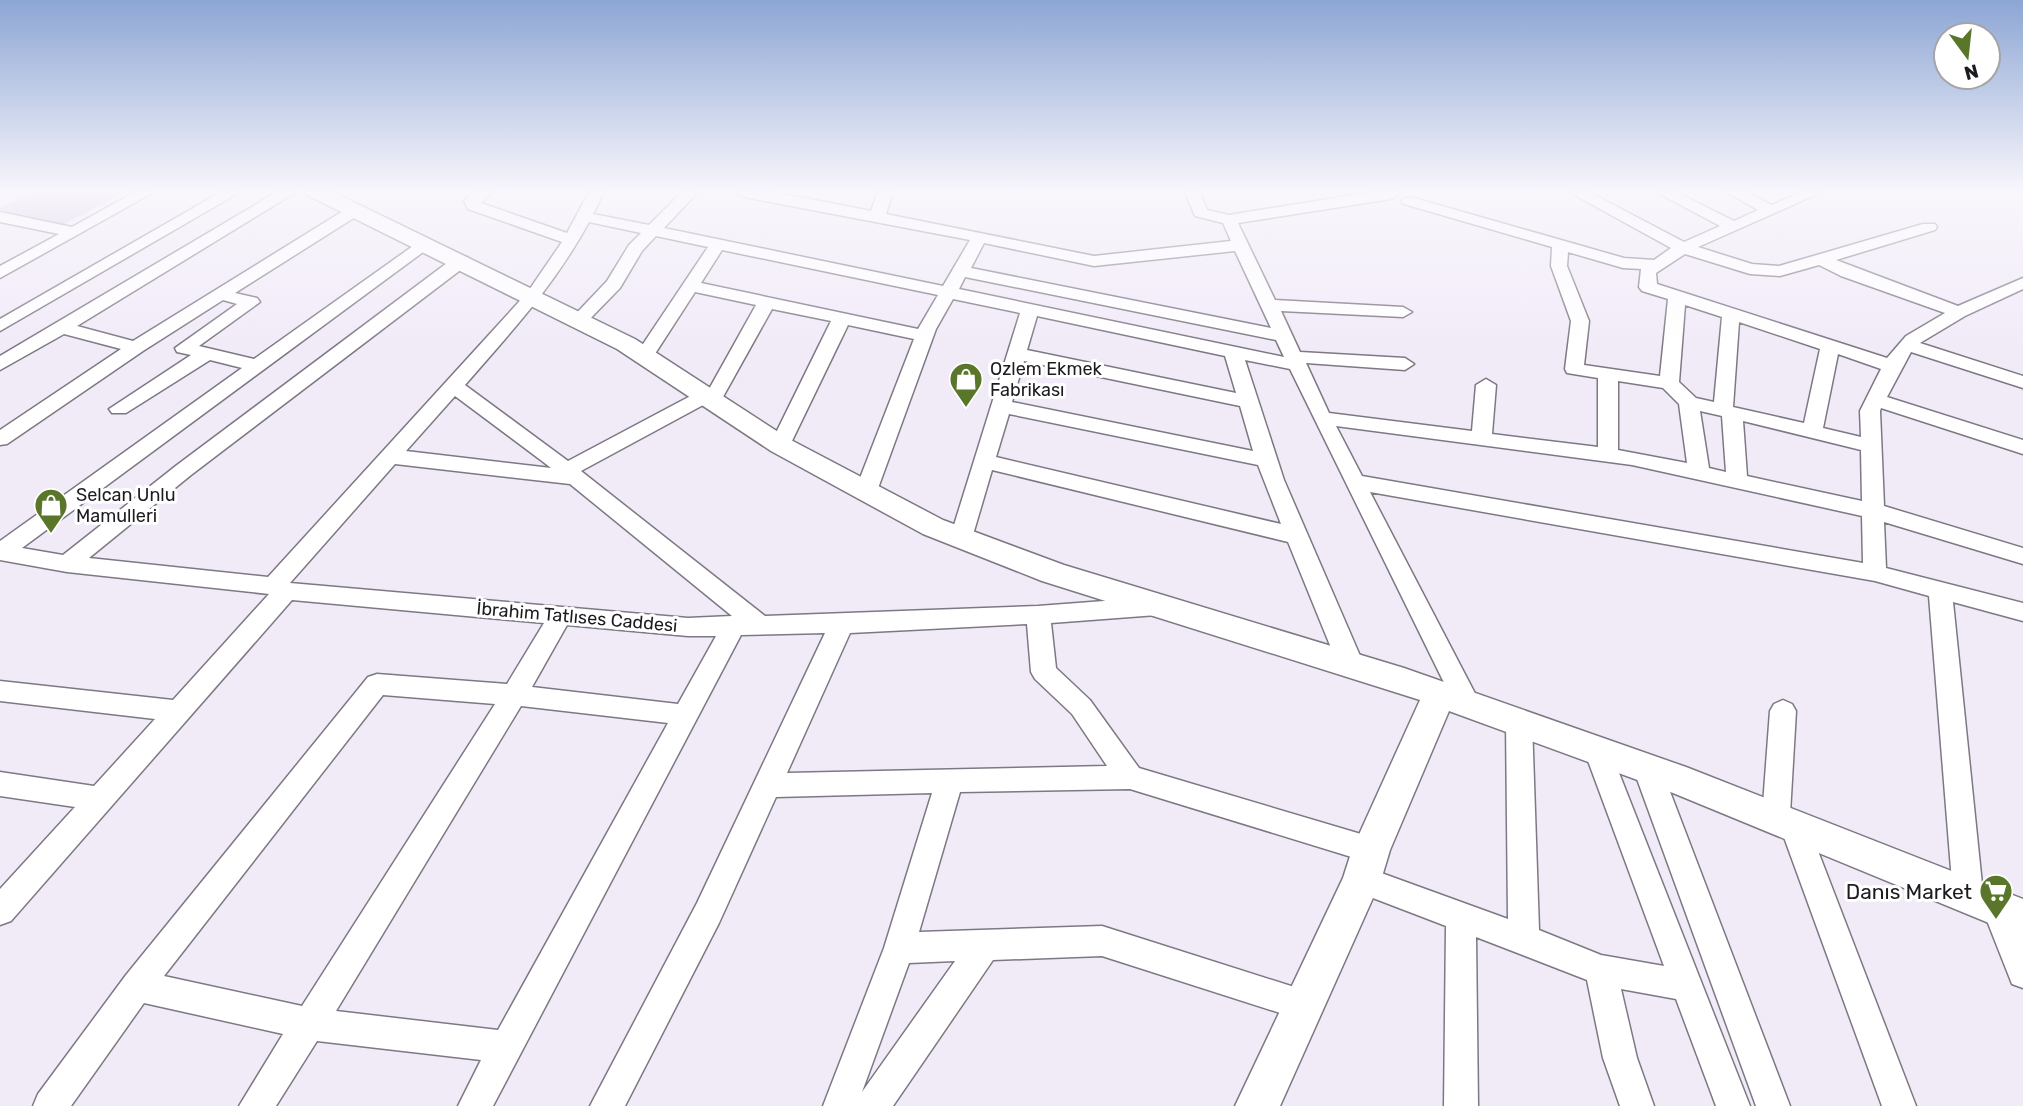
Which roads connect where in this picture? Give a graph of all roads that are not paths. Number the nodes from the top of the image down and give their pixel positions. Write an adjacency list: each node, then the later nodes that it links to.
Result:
1 (54, 244): 22 (street)
2 (143, 244): 37 (street)
3 (201, 244): 38 (street)
4 (301, 244): 26 (street)
5 (426, 244): 19 (main road); 51 (street)
6 (568, 244): 27 (street)
7 (640, 244): 36 (street)
8 (718, 244): 24 (street); 25 (street)
9 (976, 244): 21 (street)
10 (1011, 244): 15 (street)
11 (1552, 244): 16 (street)
12 (1675, 244): 17 (street)
13 (1694, 244): 17 (street)
14 (1874, 244): 18 (street)
15 (1241, 245): 30 (street)
16 (1560, 246): 20 (street); 53 (street)
17 (1683, 248): 18 (street); 20 (street)
18 (1823, 260): 33 (street)
19 (461, 261): 27 (main road); 86 (street)
20 (1656, 265): 28 (street)
21 (960, 271): 25 (street); 39 (street)
22 (0, 273)
23 (2023, 283): 33 (street)
24 (691, 286): 29 (street); 47 (street)
25 (947, 292): 31 (street); 40 (street)
26 (220, 294): 43 (street); 45 (street)
27 (533, 297): 36 (main road); 56 (street)
28 (1677, 297): 34 (street); 55 (street)
29 (767, 302): 35 (street); 58 (street)
30 (1269, 305): 32 (street); 39 (street)
31 (1030, 310): 44 (street); 46 (street)
32 (1403, 312)
33 (1959, 312): 41 (street)
34 (1731, 313): 42 (street); 64 (street)
35 (842, 318): 40 (street); 69 (street)
36 (579, 320): 47 (main road)
37 (0, 326)
38 (60, 327): 43 (street); 49 (street)
39 (1284, 336): 48 (street)
40 (925, 337): 80 (street)
41 (1908, 345): 52 (street); 54 (street)
42 (1830, 346): 52 (street); 66 (street)
43 (136, 347): 68 (street)
44 (1233, 352): 48 (street); 60 (street)
45 (206, 354): 51 (street); 63 (street)
46 (1017, 355): 60 (street); 62 (street)
47 (645, 356): 58 (main road)
48 (1296, 361): 50 (street); 65 (street)
49 (0, 364)
50 (1405, 364)
51 (258, 366): 84 (street)
52 (1892, 366): 59 (street)
53 (1608, 374): 55 (street); 72 (street)
54 (2023, 382)
55 (1669, 383): 61 (street)
56 (452, 385): 73 (street); 77 (street)
57 (1486, 385): 67 (street)
58 (708, 398): 69 (main road); 77 (street)
59 (1875, 400): 70 (street); 71 (street)
60 (1249, 402): 74 (street)
61 (1689, 402): 64 (street); 76 (street)
62 (1001, 406): 74 (street); 75 (street)
63 (119, 410)
64 (1728, 412): 66 (street); 78 (street)
65 (1322, 418): 67 (street); 79 (street)
66 (1812, 432): 70 (street)
67 (1482, 438): 72 (street)
68 (0, 439)
69 (780, 445): 80 (main road)
70 (1871, 446): 81 (street)
71 (2023, 447)
72 (1608, 455): 76 (street)
73 (387, 457): 77 (street); 88 (street)
74 (1267, 460): 82 (street)
75 (984, 461): 82 (street); 83 (street)
76 (1699, 472): 78 (street)
77 (572, 474): 95 (street)
78 (1737, 481): 81 (street)
79 (1355, 482): 87 (street); 99 (street)
80 (866, 491): 83 (main road)
81 (1874, 511): 85 (street); 87 (street)
82 (1297, 536): 96 (street)
83 (961, 538): 90 (main road)
84 (1, 552): 86 (street, İbrahim Tatlıses Caddesi)
85 (2023, 556)
86 (67, 564): 88 (street, İbrahim Tatlıses Caddesi)
87 (1875, 573): 89 (street)
88 (280, 588): 92 (street, İbrahim Tatlıses Caddesi); 101 (street)
89 (1940, 590): 91 (street); 113 (street)
90 (1157, 606): 93 (street, İbrahim Tatlıses Caddesi); 96 (main road)
91 (2023, 612)
92 (561, 615): 95 (street, İbrahim Tatlıses Caddesi); 98 (street)
93 (1038, 615): 94 (street, İbrahim Tatlıses Caddesi); 106 (street)
94 (842, 624): 95 (street, İbrahim Tatlıses Caddesi); 109 (street)
95 (746, 625): 102 (street)
96 (1351, 664): 99 (main road)
97 (0, 691): 101 (street)
98 (513, 695): 102 (street); 123 (street); 125 (street)
99 (1453, 699): 103 (main road); 112 (main road)
100 (1783, 711): 111 (street)
101 (178, 712): 110 (street)
102 (685, 715): 126 (street)
103 (1519, 722): 104 (main road); 117 (street)
104 (1597, 750): 105 (main road); 122 (street)
105 (1647, 768): 111 (main road); 137 (street)
106 (1130, 777): 107 (street); 112 (street)
107 (950, 781): 109 (street); 119 (street)
108 (0, 784): 110 (street)
109 (765, 785): 130 (street)
110 (100, 799): 114 (street)
111 (1785, 821): 113 (main road); 138 (street)
112 (1366, 865): 116 (street); 124 (main road)
113 (1968, 894): 115 (main road)
114 (0, 911)
115 (2010, 913): 121 (street)
116 (1461, 918): 117 (street); 134 (street)
117 (1524, 939): 120 (street)
118 (985, 945): 119 (street); 124 (street); 132 (street)
119 (900, 948): 131 (street)
120 (1601, 970): 122 (street); 135 (street)
121 (2023, 973)
122 (1686, 985): 136 (street)
123 (137, 986): 125 (street); 127 (street)
124 (1302, 1004): 133 (main road)
125 (309, 1024): 126 (street); 128 (street)
126 (507, 1047): 129 (street)
127 (50, 1106)
128 (256, 1106)
129 (475, 1106)
130 (607, 1106)
131 (839, 1106)
132 (873, 1106)
133 (1257, 1106)
134 (1461, 1106)
135 (1637, 1106)
136 (1733, 1106)
137 (1773, 1106)
138 (1899, 1106)

